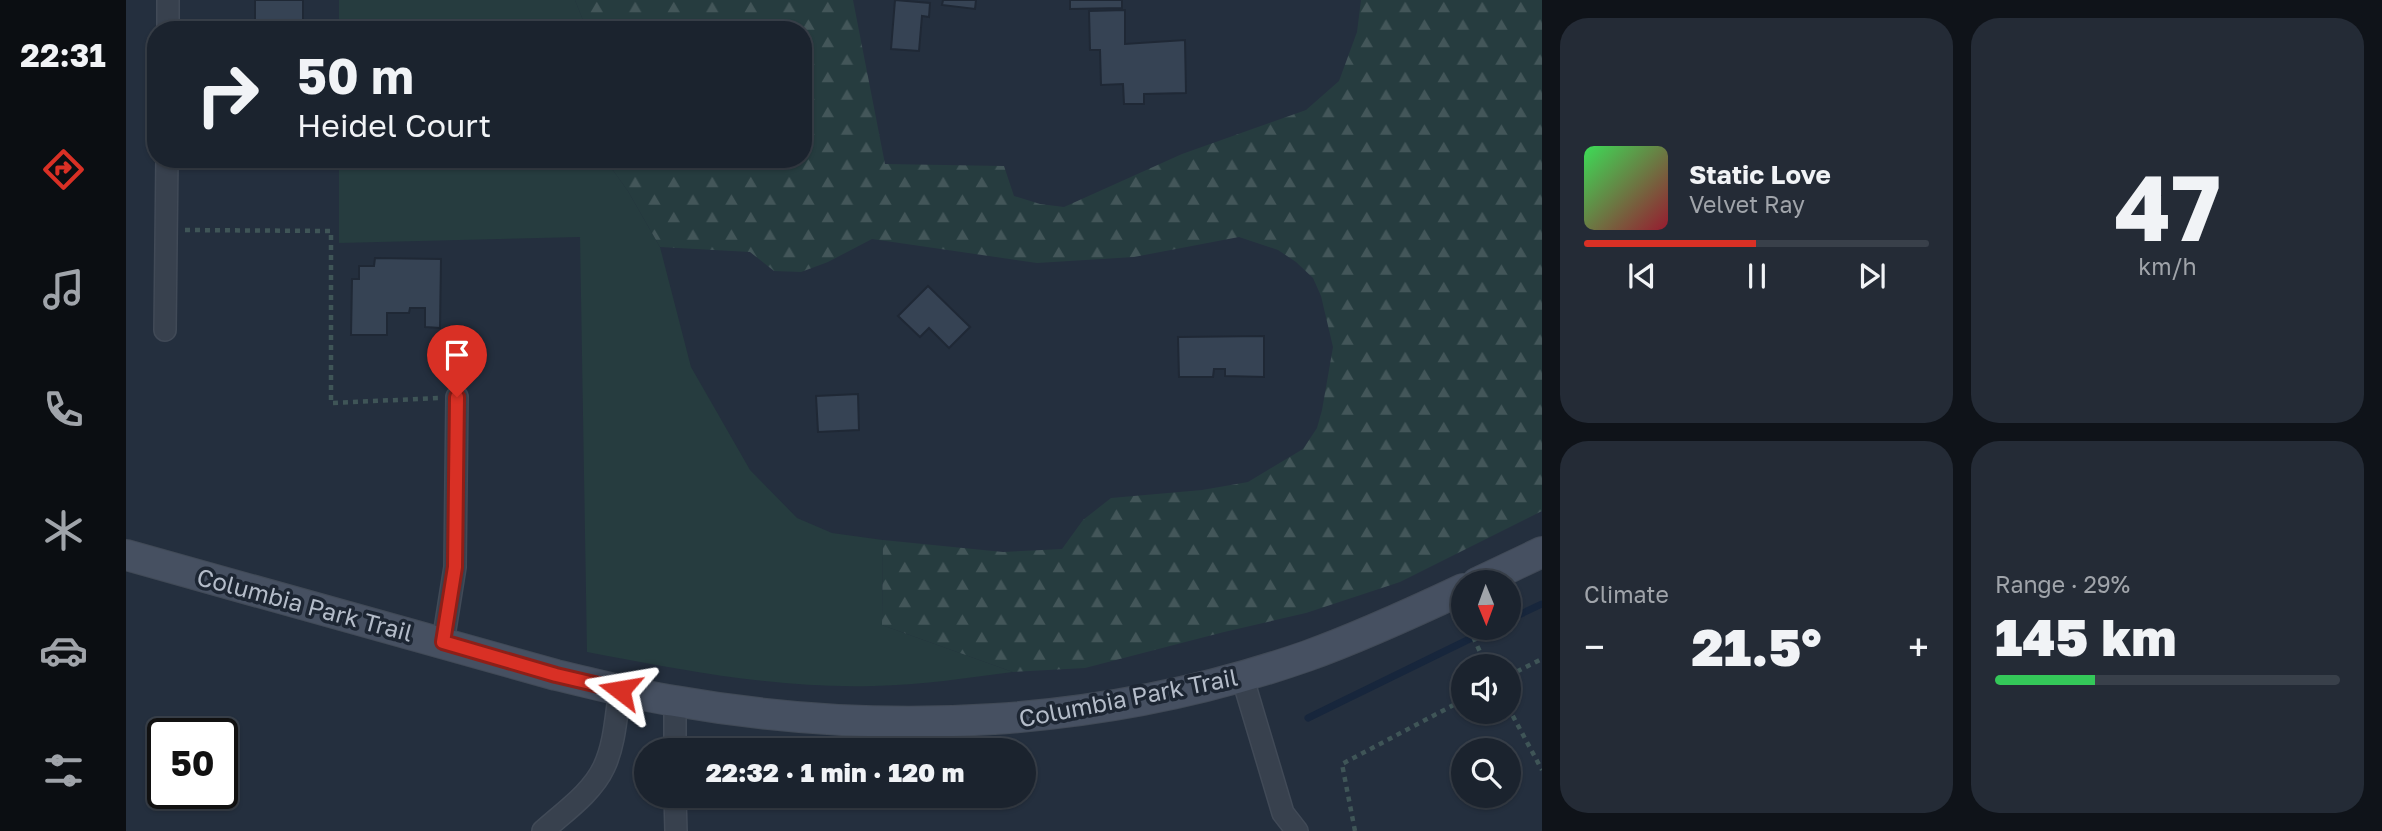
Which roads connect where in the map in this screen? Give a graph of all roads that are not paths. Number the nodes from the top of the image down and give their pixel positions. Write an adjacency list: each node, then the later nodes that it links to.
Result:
1 (168, 0): 2 (street)
2 (168, 21)
3 (167, 168): 4 (street)
4 (165, 330)
5 (457, 397): 10 (street)
6 (1542, 552): 8 (main road)
7 (126, 555): 10 (main road, Columbia Park Trail)
8 (1504, 570)
9 (1451, 594): 11 (main road, Columbia Park Trail)
10 (443, 642): 12 (main road, Columbia Park Trail)
11 (1242, 676): 13 (main road, Columbia Park Trail); 18 (street)
12 (620, 690): 13 (main road, Columbia Park Trail); 16 (street)
13 (675, 702): 14 (street)
14 (675, 738)
15 (676, 808): 17 (street)
16 (543, 831)
17 (676, 831)
18 (1297, 831)

